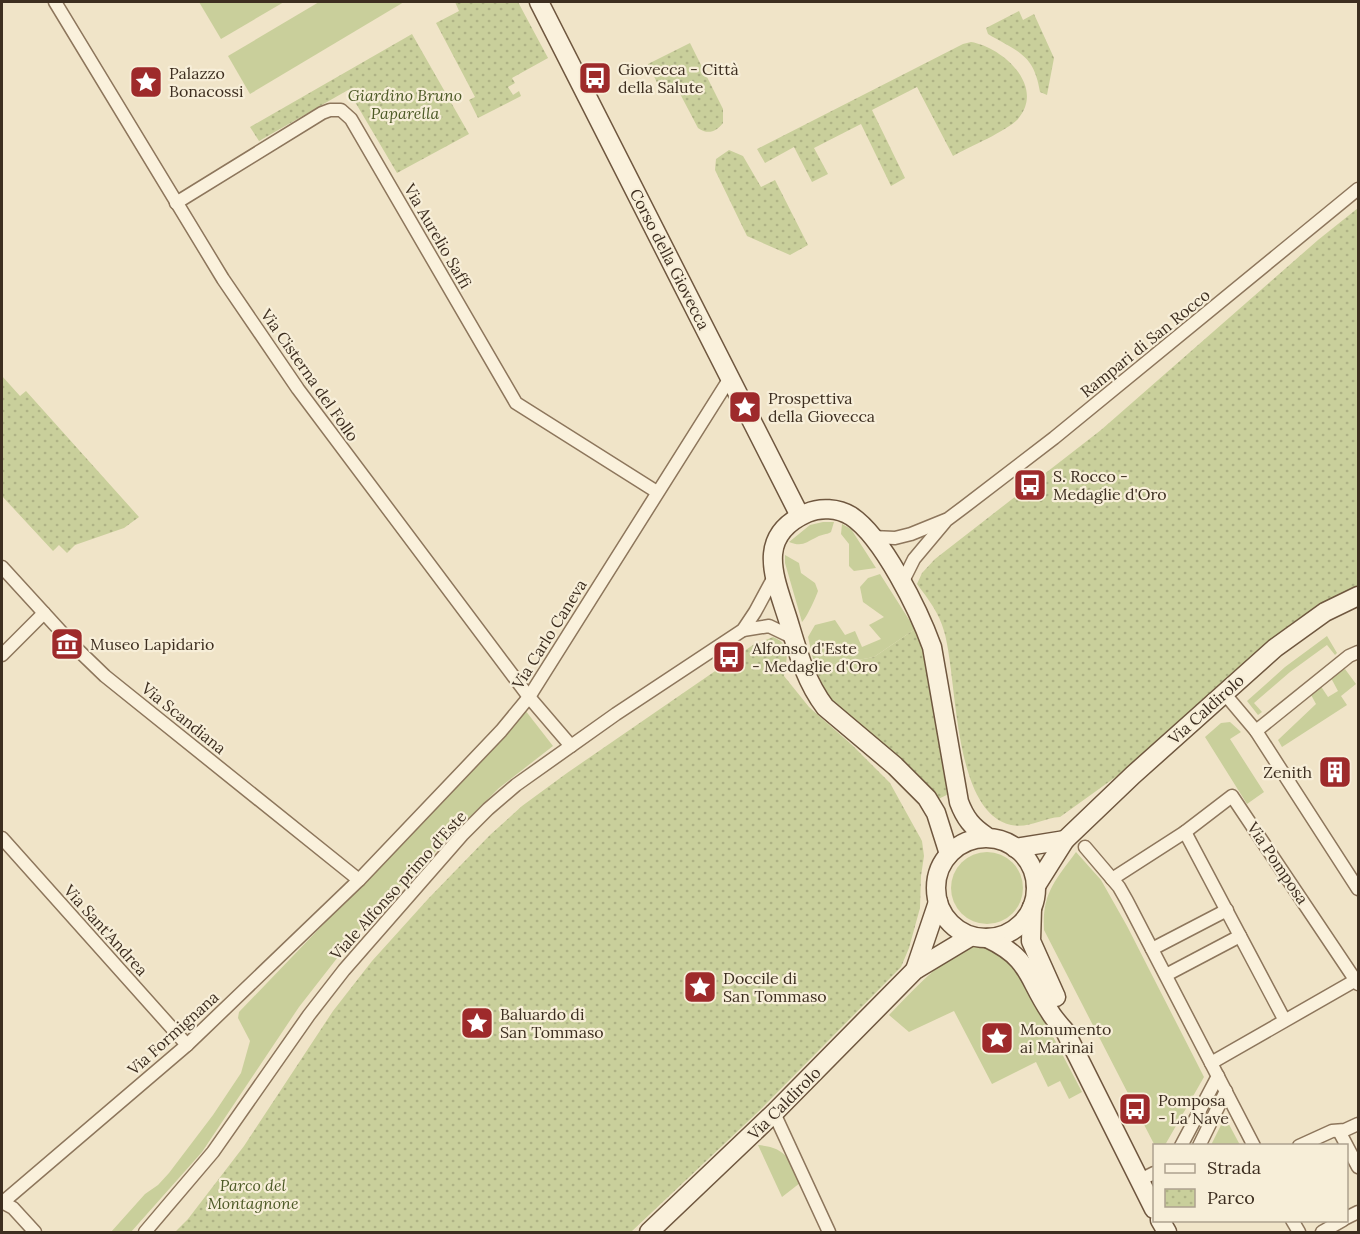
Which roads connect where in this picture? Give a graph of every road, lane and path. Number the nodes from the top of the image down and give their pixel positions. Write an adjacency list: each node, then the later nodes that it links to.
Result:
1 (55, 2): 4 (street, Via Cisterna del Follo)
2 (539, 2): 5 (main road, Corso della Giovecca)
3 (1359, 189): 8 (street, Rampari di San Rocco)
4 (176, 203): 6 (street, Via Aurelio Saffi); 20 (street, Via Cisterna del Follo)
5 (730, 378): 6 (street, Via Carlo Caneva); 7 (main road, Corso della Giovecca)
6 (657, 492): 20 (street, Via Carlo Caneva)
7 (800, 516): 9 (main road); 11 (main road)
8 (948, 519): 9 (street, Rampari di San Rocco); 12 (street, Rampari di San Rocco)
9 (872, 537): 12 (main road)
10 (2, 567): 14 (street, Via Scandiana)
11 (775, 575): 15 (street); 16 (main road)
12 (902, 583): 24 (main road)
13 (1359, 596): 19 (main road, Via Caldirolo)
14 (44, 613): 18 (street); 31 (street, Via Scandiana)
15 (743, 630): 16 (street); 22 (street, Viale Alfonso primo d'Este)
16 (794, 638): 29 (main road)
17 (1359, 652): 21 (street)
18 (2, 655)
19 (1224, 693): 21 (street); 26 (main road, Via Caldirolo)
20 (529, 697): 22 (street, Via Cisterna del Follo); 31 (street, Via Carlo Caneva)
21 (1256, 731): 33 (street)
22 (572, 746): 64 (street, Viale Alfonso primo d'Este)
23 (1185, 832): 30 (street, Via Pomposa); 36 (street); 42 (street, Via Pomposa)
24 (986, 836): 28 (main road); 29 (main road)
25 (2, 838): 45 (street, Via Sant'Andrea)
26 (1065, 840): 28 (main road); 32 (main road, Via Caldirolo)
27 (1085, 847): 30 (street)
28 (1015, 848): 32 (main road)
29 (949, 854): 34 (main road, Via Caldirolo)
30 (1112, 879): 39 (street)
31 (359, 880): 45 (street, Via Formignana)
32 (1036, 886): 35 (main road, Via Caldirolo)
33 (1359, 889)
34 (938, 902): 38 (main road); 40 (main road, Via Caldirolo)
35 (1032, 906): 38 (main road, Via Caldirolo); 44 (main road)
36 (1227, 910): 37 (street); 39 (street)
37 (1240, 936): 41 (street); 43 (street)
38 (979, 937): 40 (main road, Via Caldirolo); 44 (main road)
39 (1152, 949): 41 (street)
40 (915, 970): 49 (main road, Via Caldirolo)
41 (1166, 975): 46 (street)
42 (1357, 982): 43 (street, Via Pomposa)
43 (1284, 1019): 46 (street, Via Pomposa)
44 (1065, 1031): 59 (main road)
45 (187, 1045): 61 (street, Via Formignana)
46 (1211, 1063): 47 (street)
47 (1218, 1076): 48 (street); 52 (street)
48 (1226, 1091): 53 (street); 54 (street)
49 (774, 1113): 65 (main road, Via Caldirolo); 66 (street)
50 (1359, 1124): 51 (street)
51 (1339, 1131): 55 (street); 56 (street)
52 (1182, 1144)
53 (1200, 1144)
54 (1253, 1144)
55 (1303, 1144)
56 (1346, 1144)
57 (1348, 1147): 58 (street)
58 (1359, 1167)
59 (1147, 1177): 60 (main road)
60 (1153, 1201)
61 (2, 1202): 63 (street)
62 (1341, 1222): 67 (street)
63 (35, 1233)
64 (145, 1233)
65 (649, 1233)
66 (829, 1233)
67 (1322, 1233)

